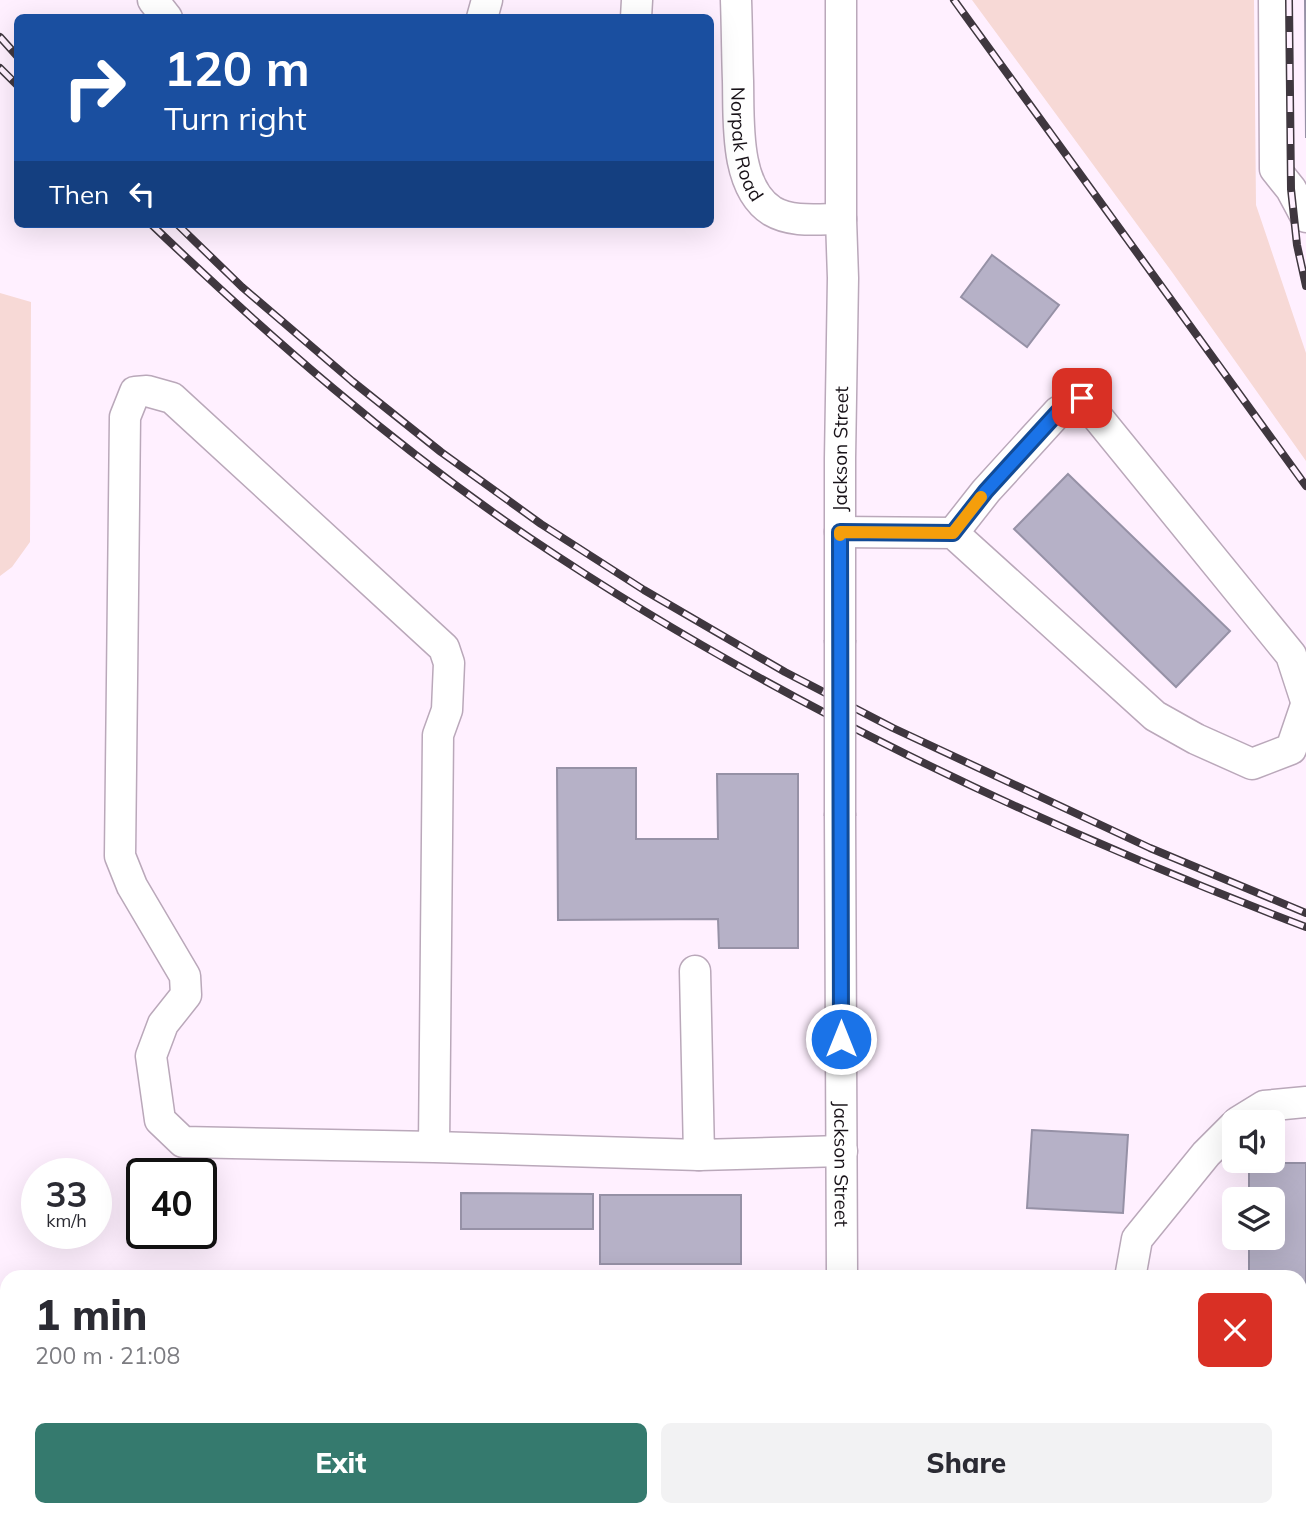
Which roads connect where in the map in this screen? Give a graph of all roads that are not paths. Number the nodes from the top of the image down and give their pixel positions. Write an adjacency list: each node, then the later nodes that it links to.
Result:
1 (153, 0): 5 (street)
2 (736, 0): 7 (street, Norpak Road)
3 (841, 0): 7 (street, Jackson Street)
4 (1274, 0): 6 (street)
5 (164, 14)
6 (1306, 217)
7 (841, 219): 8 (street, Jackson Street)
8 (840, 532): 9 (street); 16 (street, Jackson Street, bridge)
9 (953, 533): 10 (street); 10 (street)
10 (1306, 703)
11 (695, 971): 17 (street)
12 (1306, 1102): 13 (street)
13 (1258, 1110)
14 (1222, 1138): 19 (street)
15 (434, 1147): 15 (street); 17 (street)
16 (842, 1151): 17 (street); 18 (street, Jackson Street)
17 (699, 1155)
18 (842, 1270)
19 (1131, 1270)

